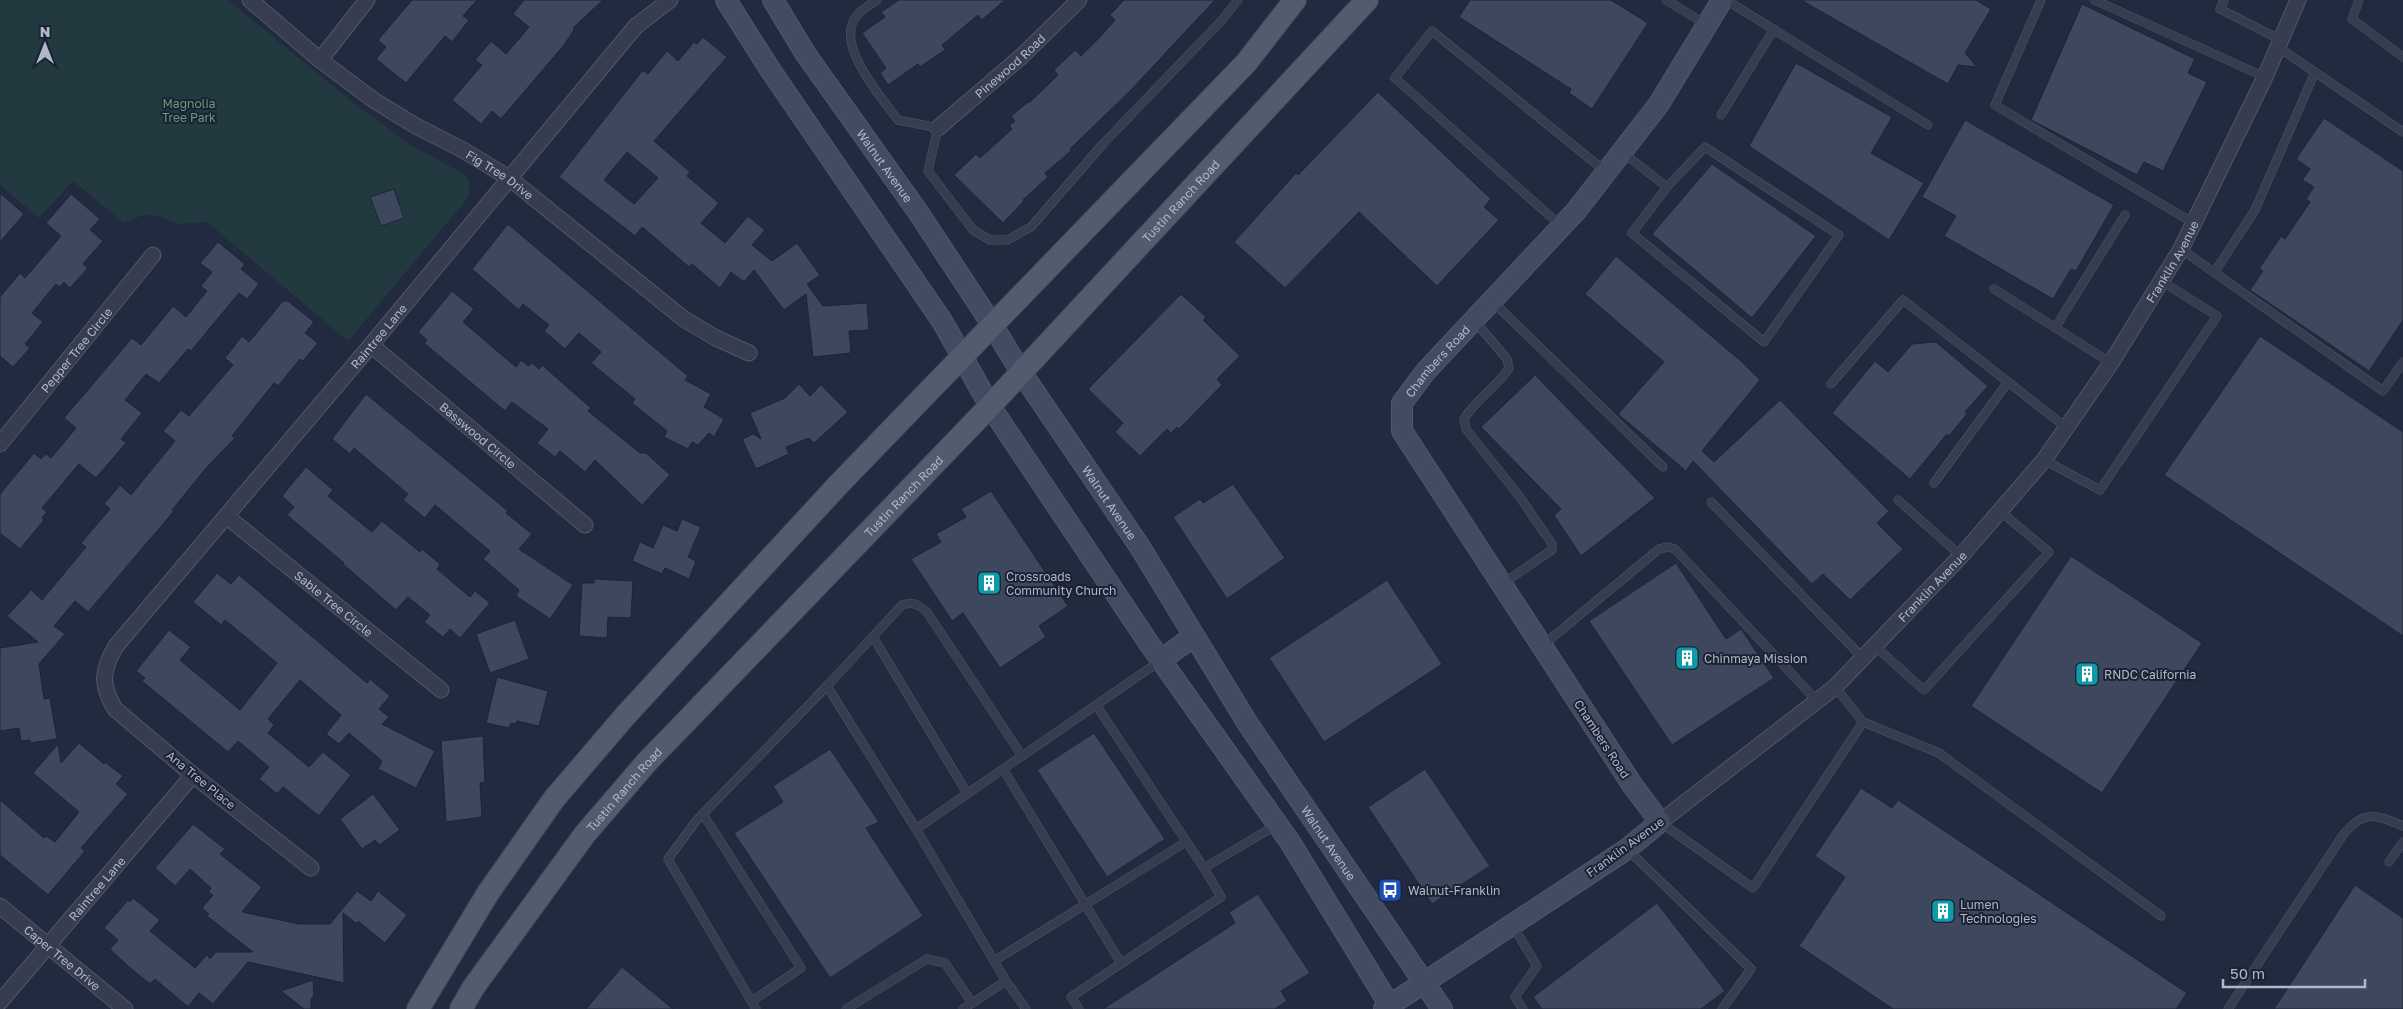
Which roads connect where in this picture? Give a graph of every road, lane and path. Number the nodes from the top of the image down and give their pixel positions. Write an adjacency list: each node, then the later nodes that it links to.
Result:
1 (250, 0): 22 (street, Fig Tree Drive)
2 (367, 0): 22 (street)
3 (670, 0): 31 (street, Raintree Lane)
4 (726, 0): 47 (main road)
5 (773, 0): 43 (main road, Walnut Avenue)
6 (877, 0): 27 (lane)
7 (1079, 0): 27 (street, Pinewood Road)
8 (1238, 0): 27 (lane)
9 (1295, 0): 43 (main road)
10 (1367, 0): 50 (main road, Tustin Ranch Road)
11 (1666, 0): 18 (lane)
12 (1724, 0): 18 (main road, Chambers Road); 19 (lane)
13 (2041, 0): 34 (lane)
14 (2094, 0): 24 (lane)
15 (2224, 0): 20 (lane)
16 (2298, 0): 20 (street, Franklin Avenue)
17 (2359, 0): 21 (lane)
18 (1707, 25): 29 (main road, Chambers Road)
19 (1774, 29): 25 (lane); 26 (lane)
20 (2280, 43): 23 (lane); 24 (street, Franklin Avenue)
21 (2403, 57)
22 (320, 60): 31 (street, Fig Tree Drive)
23 (2315, 72): 28 (lane); 38 (lane)
24 (2265, 77): 34 (street, Franklin Avenue)
25 (1721, 115)
26 (1928, 125)
27 (938, 128)
28 (2403, 132)
29 (1622, 152): 30 (main road, Chambers Road); 32 (lane)
30 (1607, 172): 35 (main road, Chambers Road); 35 (lane)
31 (509, 178): 45 (street, Raintree Lane); 46 (street, Fig Tree Drive)
32 (1667, 187): 32 (lane)
33 (2125, 215): 44 (lane)
34 (2194, 224): 36 (street, Franklin Avenue)
35 (1562, 226): 41 (main road, Chambers Road)
36 (2181, 249): 38 (lane); 39 (street, Franklin Avenue)
37 (153, 255): 55 (street, Pepper Tree Circle)
38 (2214, 273): 48 (lane)
39 (2163, 282): 49 (street, Franklin Avenue); 56 (lane)
40 (1994, 289): 44 (lane)
41 (1492, 301): 42 (main road, Chambers Road); 57 (lane)
42 (1474, 320): 65 (main road, Chambers Road); 65 (lane)
43 (994, 326): 47 (main road); 50 (main road, Walnut Avenue)
44 (2055, 328): 49 (lane)
45 (371, 345): 62 (street, Raintree Lane); 63 (street, Basswood Circle)
46 (749, 352)
47 (962, 357): 53 (main road); 108 (main road)
48 (2403, 362)
49 (2111, 363): 54 (street, Franklin Avenue)
50 (1021, 372): 53 (main road, Tustin Ranch Road); 66 (main road, Walnut Avenue)
51 (2008, 382): 52 (lane); 54 (lane); 58 (lane)
52 (1830, 384)
53 (990, 406): 71 (main road); 109 (main road, Tustin Ranch Road)
54 (2067, 428): 56 (street, Franklin Avenue)
55 (0, 444)
56 (2044, 460): 61 (street, Franklin Avenue)
57 (1663, 468)
58 (1934, 483)
59 (1898, 500): 64 (lane)
60 (1711, 502): 70 (lane)
61 (2001, 512): 64 (street, Franklin Avenue); 69 (lane)
62 (226, 516): 72 (street, Raintree Lane); 75 (street, Sable Tree Circle)
63 (585, 525)
64 (1961, 556): 69 (street, Franklin Avenue)
65 (1502, 584): 68 (main road, Chambers Road)
66 (1194, 636): 71 (main road); 102 (main road, Walnut Avenue)
67 (873, 637): 73 (lane); 79 (lane); 82 (lane)
68 (1542, 646): 76 (lane); 84 (main road, Chambers Road)
69 (1876, 647): 70 (street, Franklin Avenue)
70 (1864, 659): 74 (street, Franklin Avenue)
71 (1161, 660): 77 (lane); 85 (main road)
72 (104, 682): 81 (street, Ana Tree Place)
73 (827, 686): 83 (lane); 87 (lane)
74 (1835, 687): 76 (street, Franklin Avenue); 78 (lane)
75 (441, 690)
76 (1818, 702): 84 (street, Franklin Avenue)
77 (1096, 704): 79 (lane); 88 (lane)
78 (1863, 722): 84 (lane); 96 (lane)
79 (1022, 756): 80 (lane)
80 (1003, 769): 82 (lane); 94 (lane)
81 (193, 775): 92 (street, Ana Tree Place); 98 (street, Raintree Lane)
82 (967, 793): 87 (lane)
83 (702, 814): 103 (lane); 103 (lane)
84 (1660, 822): 90 (main road, Franklin Avenue)
85 (1277, 824): 93 (lane); 106 (main road)
86 (2403, 826): 118 (lane)
87 (916, 829): 99 (lane)
88 (1186, 842): 93 (lane); 94 (lane)
89 (2403, 842): 91 (lane)
90 (1627, 849): 97 (main road, Franklin Avenue); 117 (lane)
91 (2389, 862)
92 (311, 868)
93 (1204, 868): 100 (lane)
94 (1086, 905): 99 (lane); 100 (lane)
95 (0, 906): 98 (street, Caper Tree Drive)
96 (2161, 916)
97 (1512, 924): 102 (main road, Franklin Avenue); 116 (lane)
98 (48, 946): 104 (street, Raintree Lane); 107 (street, Caper Tree Drive)
99 (994, 960): 101 (lane)
100 (1121, 963): 114 (lane)
101 (1006, 981): 105 (lane); 113 (lane)
102 (1424, 983): 106 (main road, Franklin Avenue); 115 (main road, Walnut Avenue)
103 (752, 1001): 110 (lane)
104 (0, 1002)
105 (972, 1003): 111 (lane); 112 (lane)
106 (1389, 1008)
107 (125, 1009)
108 (418, 1009)
109 (461, 1009)
110 (756, 1009)
111 (846, 1009)
112 (963, 1009)
113 (1026, 1009)
114 (1079, 1009)
115 (1442, 1009)
116 (1523, 1009)
117 (1722, 1009)
118 (2228, 1009)

